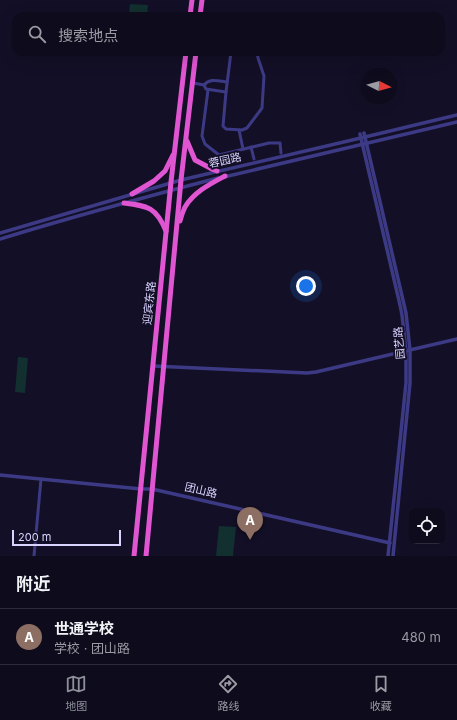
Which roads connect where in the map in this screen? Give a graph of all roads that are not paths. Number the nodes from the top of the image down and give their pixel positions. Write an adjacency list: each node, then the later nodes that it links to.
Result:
1 (192, 0): 3 (highway)
2 (202, 0): 4 (highway)
3 (190, 12)
4 (200, 12)
5 (186, 56): 16 (highway, 迎宾东路)
6 (196, 56): 10 (highway, 迎宾东路)
7 (230, 56): 9 (street)
8 (258, 56): 17 (street)
9 (227, 82): 11 (street); 13 (street)
10 (193, 83): 11 (street); 18 (highway, 迎宾东路)
11 (204, 85): 12 (street)
12 (208, 90): 13 (street); 23 (street)
13 (226, 92): 17 (street)
14 (457, 115): 19 (street, 蓉园路)
15 (457, 122): 21 (street, 蓉园路)
16 (177, 130): 18 (highway); 24 (highway, 迎宾东路)
17 (239, 130): 23 (street)
18 (187, 132): 20 (highway, 迎宾东路)
19 (362, 136): 21 (street, 园艺路); 27 (street, 蓉园路)
20 (186, 140): 27 (highway); 29 (highway, 迎宾东路)
21 (364, 143): 28 (street, 蓉园路); 41 (street, 园艺路)
22 (251, 147): 23 (street); 25 (street); 26 (street)
23 (243, 149)
24 (175, 151): 30 (highway, 迎宾东路); 33 (highway)
25 (281, 153)
26 (254, 159)
27 (217, 171): 29 (street, 蓉园路)
28 (224, 176): 31 (street, 蓉园路); 35 (highway)
29 (181, 180): 30 (street, 蓉园路); 31 (highway, 迎宾东路)
30 (171, 182): 32 (highway, 迎宾东路); 33 (street, 蓉园路)
31 (181, 188): 32 (street, 蓉园路); 35 (highway, 迎宾东路)
32 (171, 190): 34 (street, 蓉园路); 36 (highway, 迎宾东路)
33 (132, 194): 37 (street, 蓉园路)
34 (124, 203): 36 (highway); 39 (street, 蓉园路)
35 (177, 228): 38 (highway, 迎宾东路)
36 (166, 232): 38 (highway); 42 (highway, 迎宾东路)
37 (0, 233)
38 (176, 234): 43 (highway, 迎宾东路)
39 (0, 239)
40 (457, 339): 41 (street)
41 (408, 350): 43 (street); 48 (street, 园艺路); 49 (street, 园艺路)
42 (153, 366): 43 (street); 46 (highway, 迎宾东路)
43 (164, 366): 47 (highway, 迎宾东路)
44 (0, 475): 45 (street, 团山路)
45 (41, 479): 46 (street, 团山路); 50 (street)
46 (141, 489): 47 (street, 团山路); 51 (highway, 迎宾东路)
47 (152, 489): 48 (street, 团山路); 52 (highway, 迎宾东路)
48 (390, 542): 49 (street, 团山路); 53 (street, 园艺路)
49 (394, 544): 54 (street, 园艺路)
50 (34, 556)
51 (134, 556)
52 (146, 556)
53 (388, 556)
54 (393, 556)

